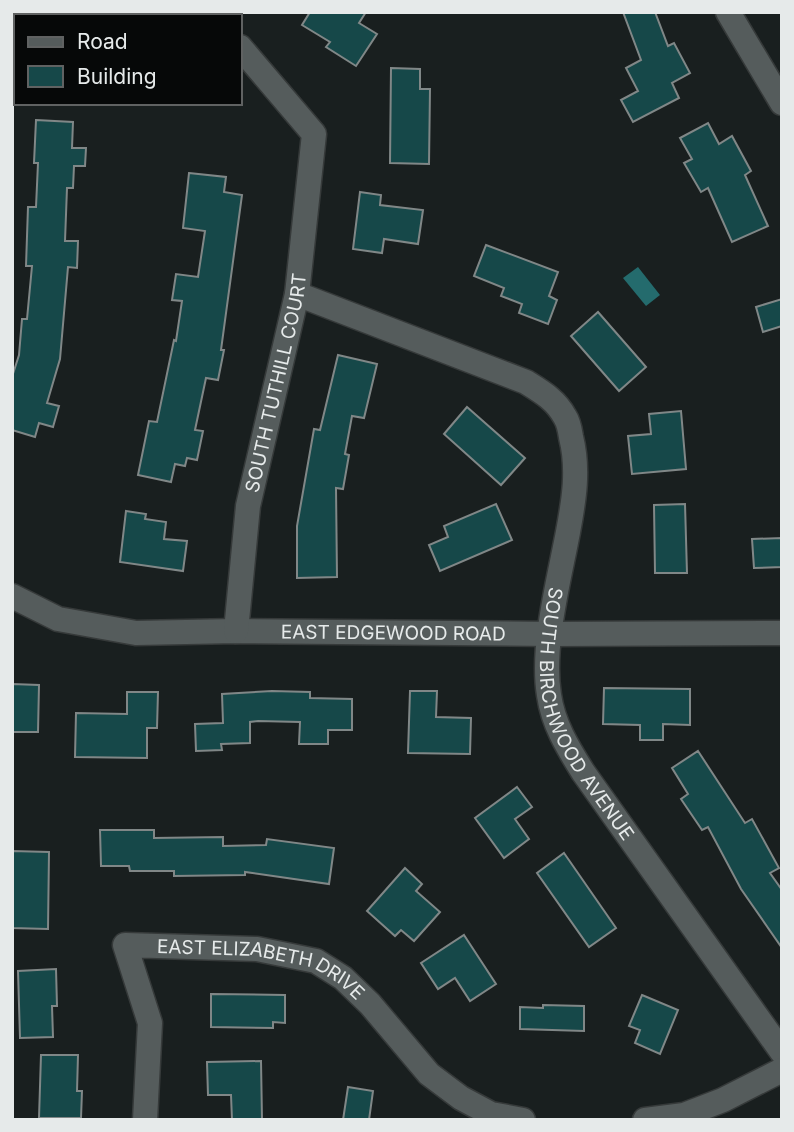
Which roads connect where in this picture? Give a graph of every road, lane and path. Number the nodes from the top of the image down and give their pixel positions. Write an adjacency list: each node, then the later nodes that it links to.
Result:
1 (728, 12): 3 (street)
2 (242, 49): 4 (street, SOUTH TUTHILL COURT)
3 (782, 103)
4 (297, 294): 6 (street, SOUTH TUTHILL COURT); 8 (street, SOUTH BIRCHWOOD AVENUE)
5 (12, 596): 6 (street, EAST EDGEWOOD ROAD)
6 (236, 631): 8 (street, EAST EDGEWOOD ROAD)
7 (782, 633): 8 (street, EAST EDGEWOOD ROAD)
8 (551, 634): 9 (street, SOUTH BIRCHWOOD AVENUE)
9 (782, 1052)
10 (782, 1070): 14 (street)
11 (491, 1117): 12 (street, EAST ELIZABETH DRIVE); 13 (street, EAST ELIZABETH DRIVE)
12 (145, 1120)
13 (523, 1120)
14 (645, 1120)

